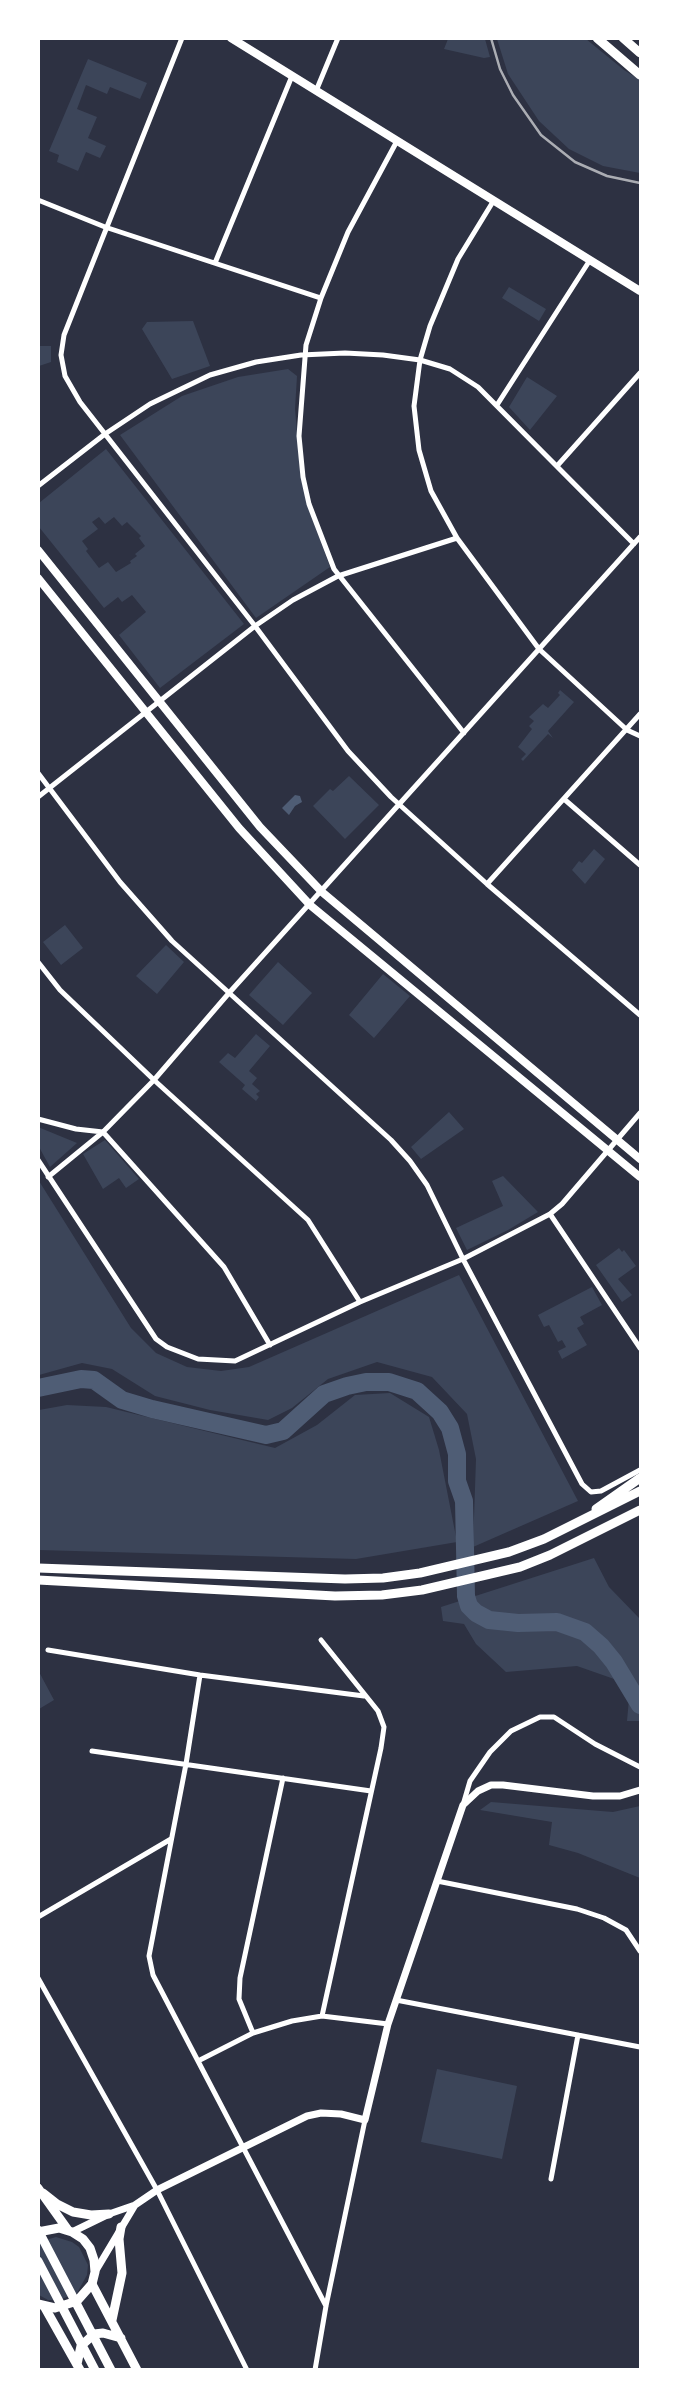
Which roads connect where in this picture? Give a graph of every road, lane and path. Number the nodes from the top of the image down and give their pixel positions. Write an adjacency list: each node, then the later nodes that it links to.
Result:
1 (182, 38): 13 (street)
2 (231, 38): 8 (main road)
3 (338, 38): 9 (street)
4 (597, 38): 7 (main road)
5 (623, 38): 6 (main road)
6 (640, 52)
7 (640, 75)
8 (292, 76): 9 (main road); 15 (street)
9 (316, 91): 10 (main road)
10 (397, 141): 12 (main road); 17 (street)
11 (38, 200): 13 (street)
12 (494, 200): 14 (main road); 19 (street)
13 (105, 227): 15 (street); 22 (street)
14 (590, 260): 16 (main road); 21 (street)
15 (215, 263): 17 (street)
16 (640, 291)
17 (321, 298): 18 (street)
18 (304, 355): 19 (street); 22 (street); 29 (street)
19 (420, 360): 21 (street); 26 (street)
20 (640, 373): 23 (street)
21 (497, 405): 23 (street)
22 (105, 434): 24 (street); 31 (street)
23 (557, 466): 27 (street)
24 (38, 486)
25 (640, 537): 27 (street)
26 (457, 538): 29 (street); 32 (street)
27 (634, 544): 32 (street)
28 (38, 550): 33 (main road)
29 (338, 576): 31 (street); 37 (street)
30 (38, 578): 34 (main road)
31 (255, 626): 33 (street); 43 (street)
32 (539, 649): 36 (street); 37 (street)
33 (160, 701): 34 (street); 46 (main road)
34 (146, 712): 40 (street); 47 (main road)
35 (640, 714): 36 (street)
36 (627, 730): 38 (street); 42 (street)
37 (464, 733): 43 (street)
38 (640, 736)
39 (38, 773): 40 (street)
40 (50, 788): 41 (street); 49 (street)
41 (38, 797)
42 (564, 799): 44 (street); 45 (street)
43 (400, 804): 45 (street); 46 (street)
44 (640, 865)
45 (487, 884): 50 (street)
46 (322, 892): 47 (street); 55 (main road)
47 (310, 905): 49 (street); 56 (main road)
48 (38, 962): 51 (street)
49 (229, 993): 51 (street); 62 (street)
50 (640, 1015)
51 (154, 1080): 54 (street); 63 (street)
52 (640, 1113): 55 (street)
53 (38, 1119): 54 (street)
54 (103, 1132): 59 (street); 64 (street)
55 (617, 1140): 56 (street); 57 (main road)
56 (608, 1151): 60 (main road); 61 (street)
57 (640, 1159)
58 (38, 1160): 59 (street)
59 (48, 1177): 64 (street)
60 (640, 1177)
61 (550, 1214): 62 (street); 65 (street)
62 (463, 1259): 63 (street); 66 (street)
63 (360, 1303): 64 (street)
64 (270, 1345)
65 (640, 1348)
66 (640, 1469)
67 (640, 1478): 70 (main road)
68 (640, 1491): 70 (main road)
69 (640, 1510): 72 (main road)
70 (575, 1524): 71 (main road)
71 (38, 1568)
72 (38, 1580)
73 (321, 1640): 76 (street)
74 (48, 1650): 75 (street)
75 (200, 1675): 76 (street); 78 (street)
76 (364, 1696): 82 (street)
77 (92, 1751): 78 (street)
78 (186, 1764): 80 (street); 84 (street)
79 (640, 1767): 83 (street)
80 (284, 1778): 82 (street); 92 (street)
81 (640, 1790): 83 (street)
82 (371, 1791): 90 (street)
83 (463, 1805): 85 (street)
84 (170, 1839): 86 (street); 95 (street)
85 (437, 1881): 87 (street); 89 (street)
86 (38, 1917)
87 (640, 1951)
88 (38, 1978): 100 (street)
89 (396, 2000): 91 (street); 93 (street)
90 (322, 2016): 91 (street); 92 (street)
91 (388, 2024): 96 (street)
92 (253, 2034): 95 (street)
93 (578, 2035): 94 (street); 98 (street)
94 (640, 2047)
95 (198, 2061): 97 (street)
96 (365, 2120): 97 (street); 110 (street)
97 (243, 2148): 100 (street); 110 (street)
98 (551, 2179)
99 (41, 2190): 102 (main road); 105 (main road)
100 (157, 2190): 101 (street); 117 (street)
101 (135, 2205): 102 (street); 103 (street)
102 (109, 2214): 105 (street)
103 (121, 2227): 107 (street); 111 (main road)
104 (38, 2231): 105 (main road); 115 (main road)
105 (70, 2231): 107 (main road)
106 (38, 2261): 114 (main road)
107 (95, 2272): 108 (main road)
108 (92, 2284): 109 (main road); 111 (main road)
109 (40, 2305): 113 (main road)
110 (326, 2306): 118 (street)
111 (112, 2320): 112 (main road)
112 (121, 2338): 113 (main road); 116 (main road)
113 (79, 2367)
114 (95, 2370)
115 (111, 2370)
116 (137, 2370)
117 (247, 2370)
118 (315, 2370)

